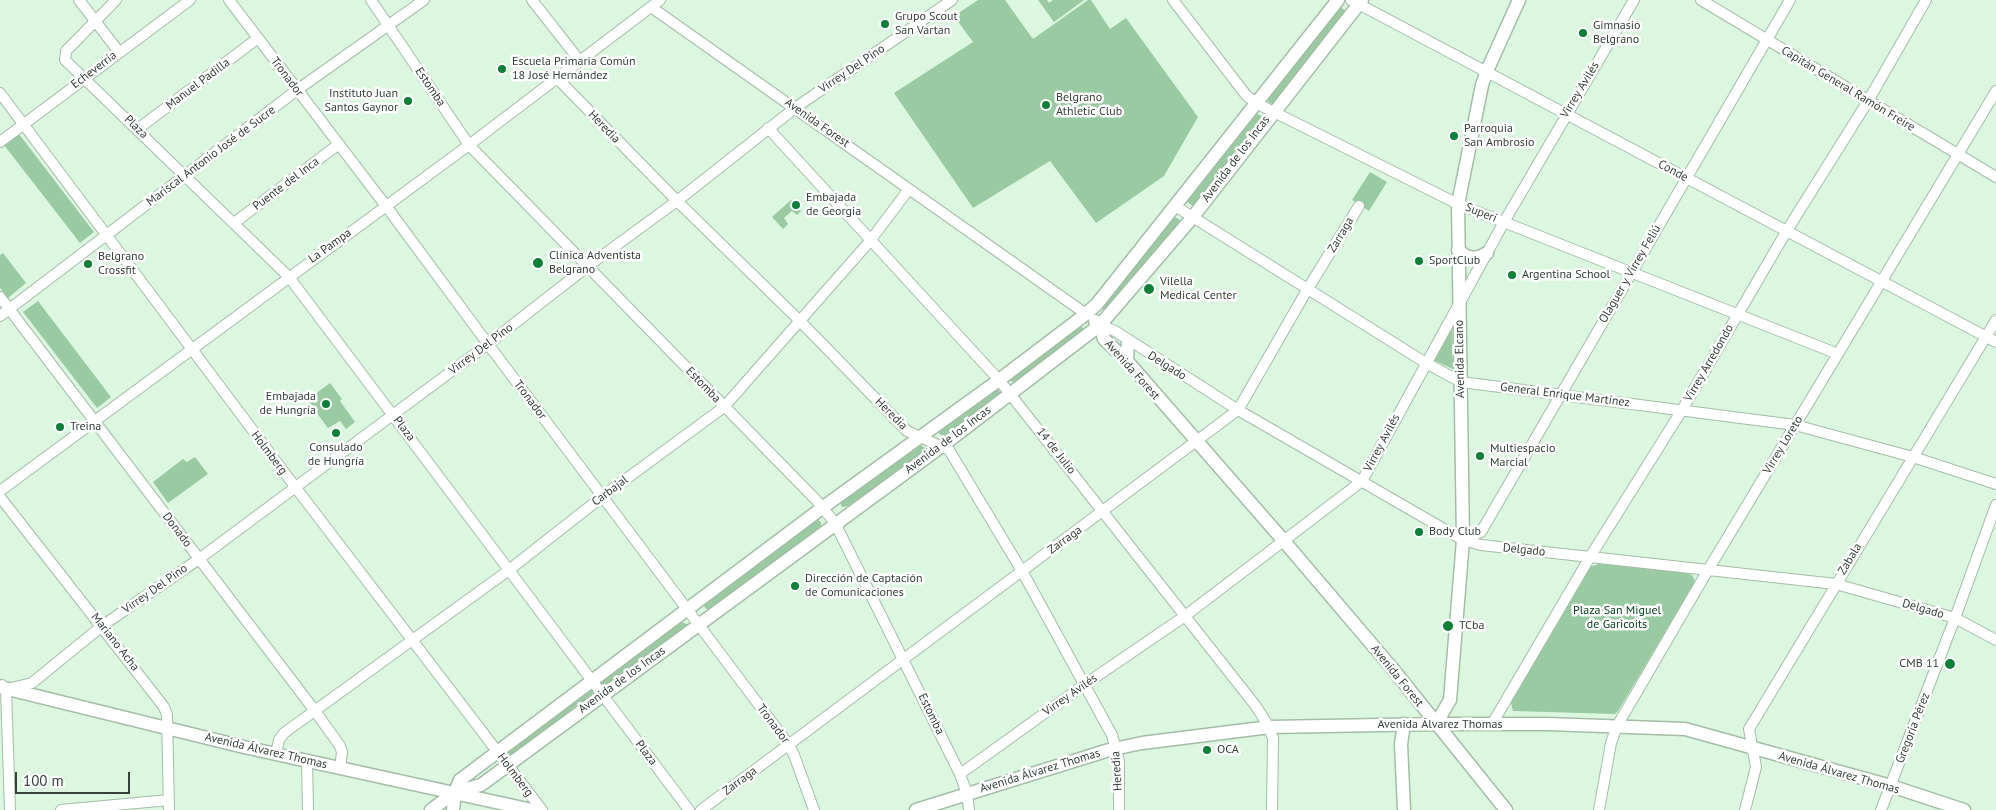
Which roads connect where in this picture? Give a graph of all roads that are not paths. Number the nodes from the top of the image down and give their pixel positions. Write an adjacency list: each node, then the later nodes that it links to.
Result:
1 (79, 0): 19 (street)
2 (116, 0): 19 (street)
3 (190, 0): 23 (street, Echeverría)
4 (229, 0): 21 (street, Tronador)
5 (371, 0): 20 (street, Estomba)
6 (424, 0): 20 (street, Mariscal Antonio José de Sucre)
7 (532, 0): 24 (street)
8 (660, 0): 18 (street, La Pampa)
9 (952, 0): 33 (street, Virrey Del Pino)
10 (1173, 0): 32 (street, Superí)
11 (1338, 0): 32 (main road, Avenida de los Incas)
12 (1520, 0): 25 (main road, Avenida Elcano)
13 (1634, 0): 35 (street, Virrey Avilés)
14 (1701, 0): 22 (street, Capitán General Ramón Freire)
15 (1790, 0): 22 (street, Olaguer y Virrey Feliú)
16 (1926, 0): 31 (street, Virrey Arredondo)
17 (1357, 1): 25 (street, Conde); 34 (main road, Avenida de los Incas)
18 (651, 7): 24 (street, La Pampa); 33 (street, Avenida Forest)
19 (94, 21): 23 (street); 27 (street, Plaza)
20 (389, 26): 28 (street, Mariscal Antonio José de Sucre); 41 (street, Estomba)
21 (258, 38): 28 (street, Tronador); 38 (street, Manuel Padilla)
22 (1766, 39): 31 (street, Capitán General Ramón Freire); 44 (street, Olaguer y Virrey Feliú)
23 (118, 52): 27 (street, Echeverría)
24 (579, 60): 26 (street, La Pampa)
25 (1486, 73): 35 (street, Conde); 48 (main road, Avenida Elcano)
26 (556, 77): 41 (street, La Pampa); 47 (street, Heredia)
27 (85, 78): 36 (street, Echeverría); 38 (street, Plaza)
28 (298, 90): 40 (street, Tronador); 43 (street, Mariscal Antonio José de Sucre)
29 (1996, 90): 42 (street, Virrey Loreto)
30 (0, 93): 36 (street, Holmberg)
31 (1868, 101): 42 (street, Capitán General Ramón Freire); 55 (street, Virrey Arredondo)
32 (1256, 103): 34 (street, Superí); 50 (main road, Avenida de los Incas)
33 (795, 108): 37 (street, Virrey Del Pino); 46 (street, Avenida Forest)
34 (1273, 112): 48 (street, Superí); 52 (main road, Avenida de los Incas)
35 (1566, 114): 44 (street, Conde); 53 (street, Virrey Avilés)
36 (24, 124): 39 (street, Echeverría); 56 (street, Holmberg)
37 (768, 128): 47 (street, Virrey Del Pino); 57 (street, 14 de Julio)
38 (138, 129): 43 (street, Plaza)
39 (0, 142)
40 (339, 144): 49 (street, Tronador); 54 (street, Puente del Inca)
41 (469, 145): 49 (street, La Pampa); 60 (street, Estomba)
42 (1957, 154): 45 (street, Capitán General Ramón Freire); 63 (street, Virrey Loreto)
43 (185, 176): 54 (street, Plaza); 56 (street, Mariscal Antonio José de Sucre)
44 (1687, 178): 55 (street, Conde); 61 (street, Olaguer y Virrey Feliú)
45 (1996, 178)
46 (909, 189): 57 (street, Carbajal); 68 (street, Avenida Forest)
47 (676, 201): 60 (street, Virrey Del Pino); 72 (street, Heredia)
48 (1458, 204): 53 (street, Superí); 58 (main road, Avenida Elcano)
49 (386, 206): 62 (street, La Pampa); 77 (street, Tronador)
50 (1175, 206): 52 (street, General Enrique Martínez); 68 (main road, Avenida de los Incas)
51 (1359, 206): 64 (street, Zarraga)
52 (1192, 218): 64 (street, General Enrique Martínez); 73 (main road, Avenida de los Incas)
53 (1504, 222): 59 (street, Virrey Avilés); 61 (street, Superí)
54 (234, 224): 62 (street, Plaza)
55 (1786, 232): 63 (street, Conde); 69 (street, Virrey Arredondo)
56 (106, 235): 67 (street, Mariscal Antonio José de Sucre); 78 (street, Holmberg)
57 (870, 241): 72 (street, Carbajal); 82 (street, 14 de Julio)
58 (1458, 250): 59 (main road); 66 (main road, Avenida Elcano)
59 (1487, 253): 66 (street, Virrey Avilés)
60 (588, 266): 77 (street, Virrey Del Pino); 86 (street, Estomba)
61 (1632, 272): 69 (street, Superí); 84 (street, Olaguer y Virrey Feliú)
62 (289, 277): 78 (street, La Pampa); 89 (street, Plaza)
63 (1881, 282): 74 (street, Conde); 79 (street, Virrey Loreto)
64 (1307, 290): 81 (street, General Enrique Martínez); 87 (street, Zarraga)
65 (0, 297): 67 (street, Donado)
66 (1459, 301): 81 (street, Virrey Avilés); 83 (main road, Avenida Elcano)
67 (9, 309): 70 (street, Mariscal Antonio José de Sucre); 90 (street, Donado)
68 (1086, 314): 73 (main road, Avenida Forest); 82 (main road, Avenida de los Incas)
69 (1737, 314): 79 (street, Superí); 88 (street, Virrey Arredondo)
70 (0, 316)
71 (1996, 320): 74 (street, Zabala)
72 (800, 321): 86 (street, Carbajal); 92 (street, Heredia)
73 (1100, 325): 75 (street, Delgado); 80 (main road, Avenida Forest); 85 (main road, Avenida de los Incas)
74 (1985, 336): 76 (street, Conde); 95 (street, Zabala)
75 (1128, 341): 80 (main road); 87 (street, Delgado)
76 (1996, 342)
77 (488, 344): 89 (street, Virrey Del Pino); 100 (street, Tronador)
78 (193, 349): 90 (street, La Pampa); 98 (street, Holmberg)
79 (1838, 354): 91 (street, Virrey Loreto)
80 (1127, 361): 93 (main road, Avenida Forest)
81 (1426, 363): 83 (street, General Enrique Martínez); 96 (street, Virrey Avilés)
82 (1000, 380): 85 (street, 14 de Julio); 92 (main road, Avenida de los Incas)
83 (1461, 382): 84 (street, General Enrique Martínez); 107 (main road, Avenida Elcano)
84 (1560, 393): 88 (street, General Enrique Martínez); 107 (street, Olaguer y Virrey Feliú)
85 (1011, 394): 94 (main road, Avenida de los Incas); 104 (street, 14 de Julio)
86 (724, 407): 100 (street, Carbajal); 103 (street, Estomba)
87 (1238, 410): 93 (street, Zarraga); 96 (street, Delgado)
88 (1682, 410): 91 (street, General Enrique Martínez); 108 (street, Virrey Arredondo)
89 (394, 415): 98 (street, Virrey Del Pino); 110 (street, Plaza)
90 (94, 422): 99 (street, La Pampa); 109 (street, Donado)
91 (1795, 425): 95 (street, General Enrique Martínez); 111 (street, Virrey Loreto)
92 (920, 437): 94 (street, Heredia); 103 (main road, Avenida de los Incas)
93 (1196, 442): 104 (street, Zarraga); 106 (main road, Avenida Forest)
94 (942, 446): 105 (main road, Avenida de los Incas); 112 (street, Heredia)
95 (1913, 457): 97 (street, General Enrique Martínez); 113 (street, Zabala)
96 (1362, 481): 106 (street, Virrey Avilés); 107 (street, Delgado)
97 (1996, 484)
98 (296, 488): 109 (street, Virrey Del Pino); 119 (street, Holmberg)
99 (0, 491)
100 (602, 496): 110 (street, Carbajal); 114 (street, Tronador)
101 (0, 497): 117 (street, Mariano Acha)
102 (1996, 505): 116 (street, Gregoria Pérez)
103 (822, 508): 105 (street, Estomba); 114 (main road, Avenida de los Incas)
104 (1103, 512): 112 (street, Zarraga); 115 (street, 14 de Julio)
105 (835, 523): 118 (main road, Avenida de los Incas); 121 (street, Estomba)
106 (1283, 540): 115 (street, Virrey Avilés); 128 (main road, Avenida Forest)
107 (1464, 540): 108 (street, Delgado); 128 (main road, Avenida Elcano)
108 (1590, 558): 111 (street, Delgado); 129 (street, Virrey Arredondo)
109 (199, 559): 117 (street, Virrey Del Pino); 126 (street, Donado)
110 (508, 570): 119 (street, Carbajal); 122 (street, Plaza)
111 (1708, 570): 113 (street, Delgado); 130 (street, Virrey Loreto)
112 (1022, 571): 121 (street, Zarraga); 123 (street, Heredia)
113 (1836, 584): 116 (street, Delgado); 135 (street, Zabala)
114 (687, 610): 118 (street, Tronador); 122 (main road, Avenida de los Incas)
115 (1185, 616): 123 (street, Virrey Avilés); 131 (street, 14 de Julio)
116 (1955, 618): 120 (street, Delgado); 142 (street, Gregoria Pérez)
117 (102, 626): 124 (street, Virrey Del Pino); 132 (street, Mariano Acha)
118 (698, 626): 125 (main road, Avenida de los Incas); 133 (street, Tronador)
119 (412, 640): 126 (street, Carbajal); 136 (street, Holmberg)
120 (1996, 640)
121 (904, 658): 133 (street, Zarraga); 141 (street, Estomba)
122 (592, 681): 125 (street, Plaza); 136 (main road, Avenida de los Incas)
123 (1084, 685): 134 (street, Heredia); 141 (street, Virrey Avilés)
124 (2, 687): 132 (main road, Avenida Álvarez Thomas); 146 (street)
125 (602, 695): 139 (main road, Avenida de los Incas); 153 (street, Plaza)
126 (315, 711): 137 (street, Carbajal); 140 (street, Donado)
127 (1404, 724): 128 (main road, Avenida Álvarez Thomas); 131 (main road, Avenida Álvarez Thomas); 160 (main road)
128 (1436, 724): 129 (main road, Avenida Álvarez Thomas); 161 (main road, Avenida Forest)
129 (1492, 724): 130 (main road, Avenida Álvarez Thomas)
130 (1617, 726): 135 (main road, Avenida Álvarez Thomas); 162 (street, Virrey Loreto)
131 (1270, 727): 134 (main road, Avenida Álvarez Thomas); 159 (street, 14 de Julio)
132 (167, 728): 137 (main road, Avenida Álvarez Thomas); 145 (street, Mariano Acha)
133 (789, 744): 154 (street, Zarraga); 155 (street, Tronador)
134 (1116, 748): 144 (main road, Avenida Álvarez Thomas); 158 (street, Heredia)
135 (1752, 748): 142 (main road, Avenida Álvarez Thomas); 163 (street, Zabala)
136 (497, 751): 139 (street, Holmberg); 143 (main road, Avenida de los Incas)
137 (276, 754): 138 (main road, Avenida Álvarez Thomas)
138 (306, 760): 140 (main road, Avenida Álvarez Thomas); 148 (street)
139 (507, 765): 143 (main road, Avenida de los Incas); 152 (street, Holmberg)
140 (340, 768): 143 (main road, Avenida Álvarez Thomas)
141 (960, 774): 144 (street, Estomba)
142 (1891, 786): 164 (street, Gregoria Pérez); 165 (main road, Avenida Álvarez Thomas)
143 (455, 792): 149 (main road, Avenida de los Incas); 150 (main road); 151 (main road, Avenida Álvarez Thomas)
144 (967, 794): 156 (main road, Avenida Álvarez Thomas); 157 (street, Estomba)
145 (169, 805): 147 (street)
146 (10, 810)
147 (61, 810)
148 (308, 810)
149 (431, 810)
150 (452, 810)
151 (532, 810)
152 (542, 810)
153 (689, 810)
154 (701, 810)
155 (814, 810)
156 (916, 810)
157 (969, 810)
158 (1119, 810)
159 (1272, 810)
160 (1404, 810)
161 (1506, 810)
162 (1599, 810)
163 (1745, 810)
164 (1881, 810)
165 (1964, 810)

